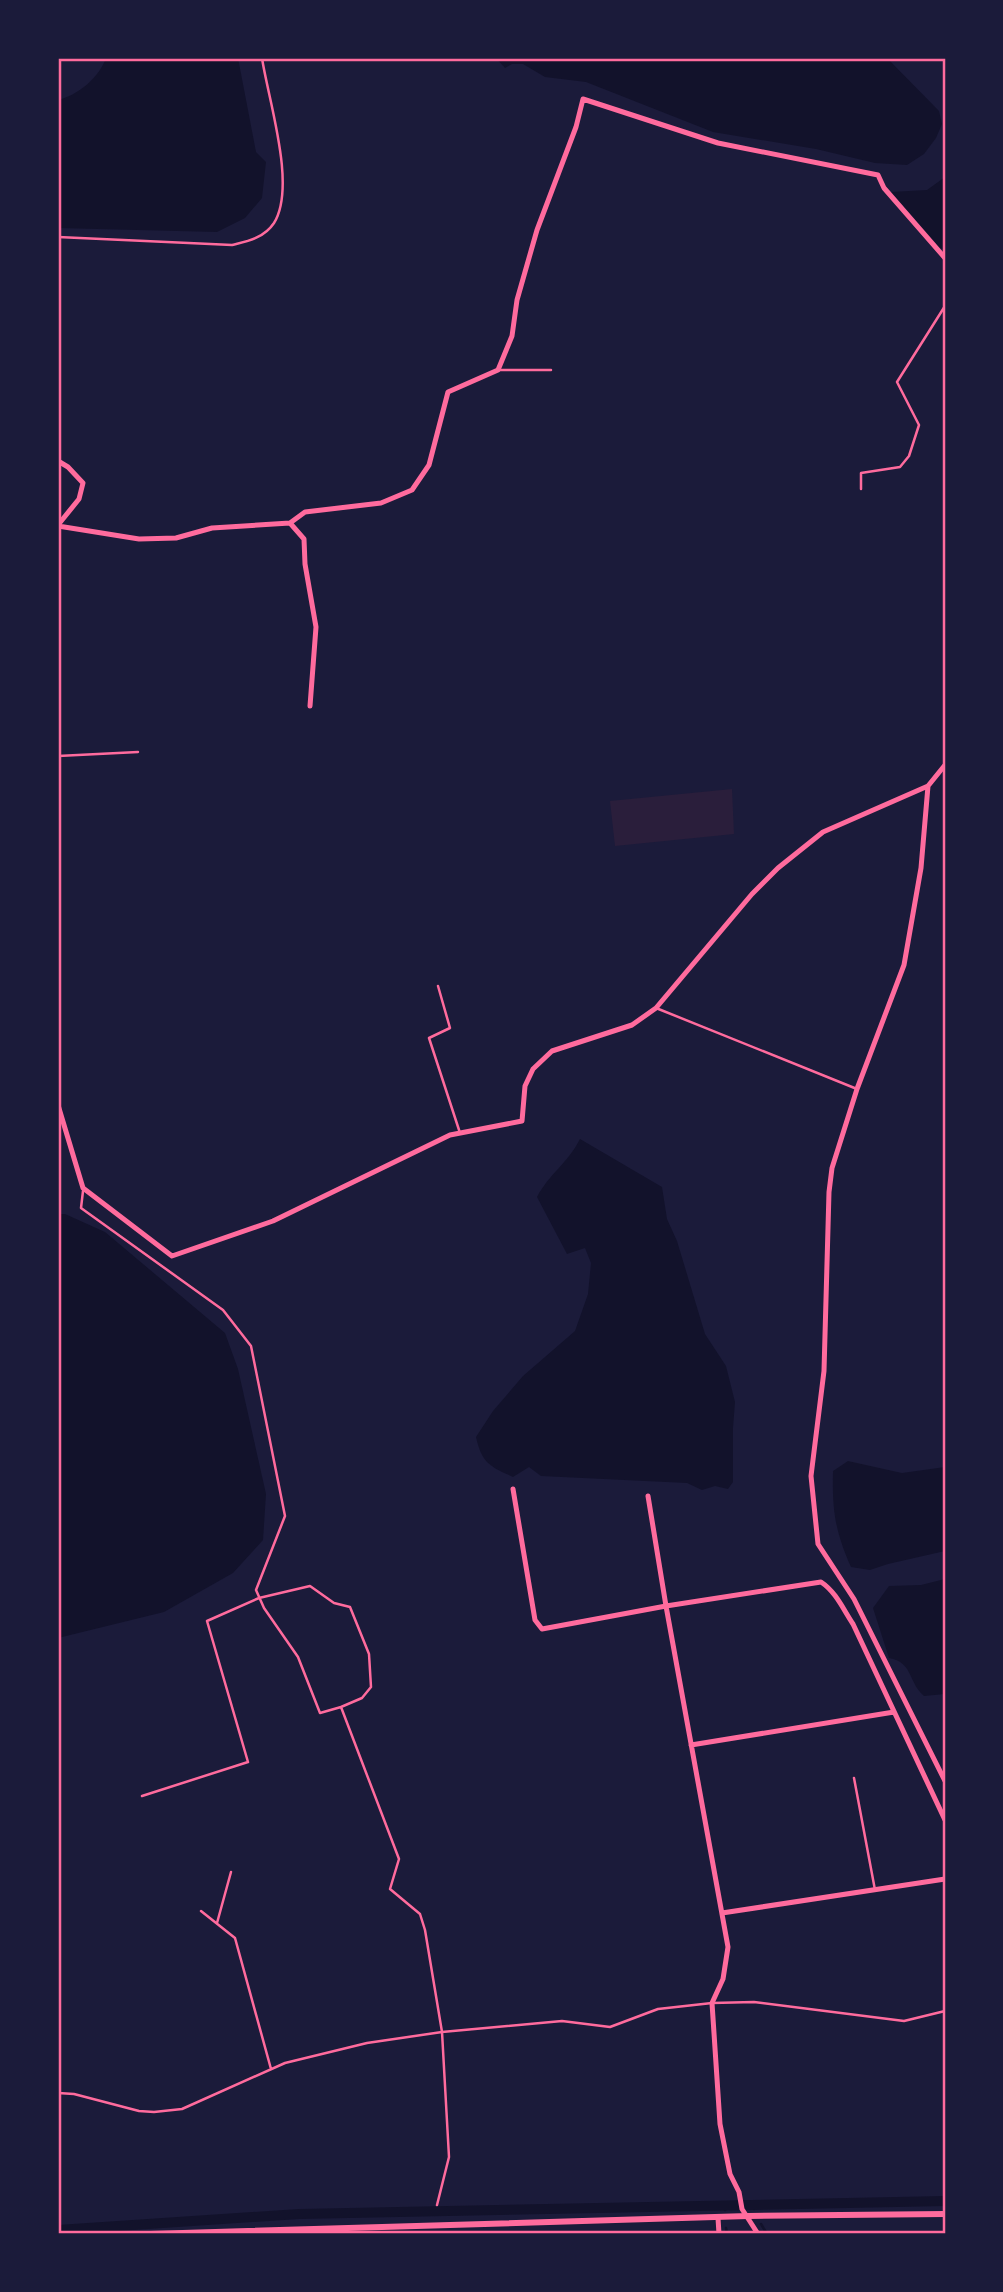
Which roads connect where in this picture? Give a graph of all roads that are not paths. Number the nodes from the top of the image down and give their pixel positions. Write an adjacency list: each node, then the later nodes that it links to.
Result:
1 (262, 58): 2 (lane)
2 (58, 237)
3 (945, 258): 5 (street)
4 (945, 306): 8 (lane)
5 (498, 370): 6 (lane); 9 (street)
6 (551, 370)
7 (58, 461): 10 (street)
8 (861, 489)
9 (290, 523): 10 (street); 11 (street)
10 (58, 525)
11 (310, 706)
12 (138, 751): 13 (lane)
13 (58, 756)
14 (945, 765): 15 (street)
15 (928, 786): 17 (street); 18 (street)
16 (438, 986): 20 (lane)
17 (656, 1008): 18 (lane); 20 (street)
18 (857, 1089): 24 (street)
19 (58, 1105): 21 (street)
20 (460, 1133): 21 (street)
21 (83, 1188): 26 (lane)
22 (513, 1489): 27 (street)
23 (648, 1496): 27 (street)
24 (839, 1577): 25 (street); 32 (street)
25 (834, 1594): 27 (street); 29 (street)
26 (260, 1598): 28 (lane); 28 (lane); 33 (lane)
27 (666, 1606): 30 (street)
28 (341, 1707): 43 (lane)
29 (894, 1712): 30 (street); 34 (street)
30 (691, 1745): 39 (street)
31 (854, 1777): 37 (lane)
32 (945, 1781)
33 (142, 1796)
34 (945, 1820)
35 (231, 1872): 40 (lane)
36 (945, 1879): 37 (street)
37 (875, 1890): 39 (street)
38 (201, 1911): 40 (lane)
39 (722, 1913): 41 (street)
40 (217, 1923): 44 (lane)
41 (712, 2003): 42 (lane); 43 (lane); 48 (street)
42 (945, 2011)
43 (442, 2032): 44 (lane); 46 (lane)
44 (271, 2069): 45 (lane)
45 (58, 2093)
46 (437, 2205)
47 (945, 2214): 48 (street)
48 (748, 2216): 49 (street); 54 (street)
49 (718, 2218): 50 (street); 53 (street)
50 (418, 2230): 51 (street)
51 (226, 2233): 52 (street)
52 (150, 2234)
53 (719, 2234)
54 (758, 2234)

